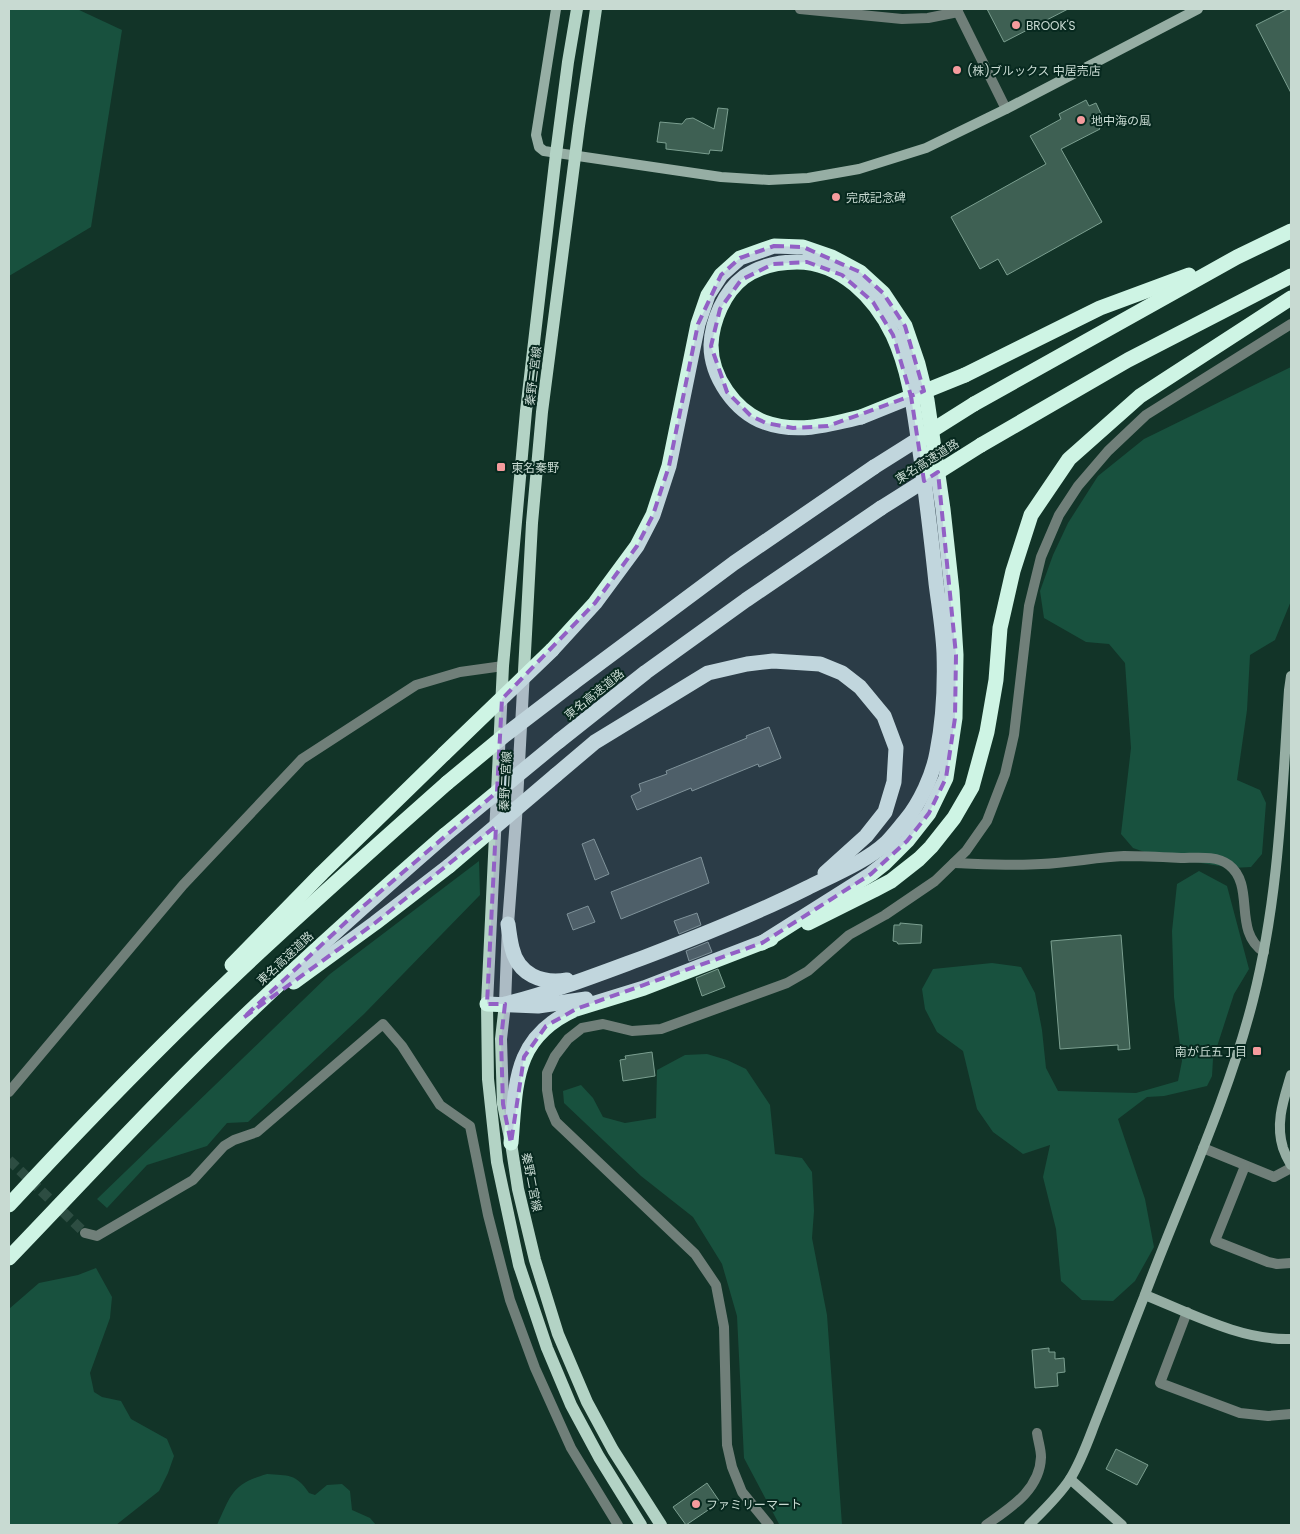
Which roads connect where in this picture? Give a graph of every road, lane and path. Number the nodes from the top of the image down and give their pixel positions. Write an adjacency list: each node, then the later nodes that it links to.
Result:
1 (556, 9): 8 (street)
2 (577, 9): 8 (main road, 秦野二宮線)
3 (596, 9): 9 (main road, 秦野二宮線)
4 (800, 9): 6 (street)
5 (1198, 9): 7 (street)
6 (957, 11): 7 (street)
7 (1006, 109): 9 (street)
8 (556, 154): 9 (street); 15 (main road, 秦野二宮線)
9 (575, 157): 20 (main road, 秦野二宮線)
10 (1291, 231): 11 (highway, 東名高速道路)
11 (1236, 258): 19 (highway, bridge); 30 (highway, 東名高速道路, bridge)
12 (1291, 276): 27 (highway, 東名高速道路, bridge)
13 (1291, 298): 21 (highway)
14 (1291, 324): 18 (street)
15 (503, 666): 25 (main road, 秦野二宮線); 29 (street)
16 (1291, 676): 17 (street)
17 (1287, 784): 22 (street)
18 (954, 862): 22 (street); 48 (street)
19 (811, 886): 23 (highway); 27 (highway, bridge)
20 (508, 924): 23 (highway); 26 (main road, 秦野二宮線)
21 (762, 943): 24 (highway); 30 (highway, bridge)
22 (1264, 952): 32 (street)
23 (596, 975): 26 (highway)
24 (644, 988): 26 (highway); 31 (highway)
25 (487, 1004): 26 (highway); 46 (main road, 秦野二宮線)
26 (506, 1004): 31 (main road, 秦野二宮線)
27 (243, 1018): 37 (highway, 東名高速道路)
28 (1291, 1075): 34 (street)
29 (9, 1092)
30 (95, 1112): 35 (highway, 東名高速道路)
31 (511, 1143): 47 (main road, 秦野二宮線)
32 (1203, 1148): 33 (street); 39 (street)
33 (1245, 1166): 34 (street); 38 (street)
34 (1291, 1167)
35 (9, 1205)
36 (84, 1233): 45 (street)
37 (9, 1258)
38 (1291, 1263)
39 (1144, 1295): 40 (street); 44 (street)
40 (1187, 1312): 41 (street); 42 (street)
41 (1291, 1339)
42 (1291, 1414)
43 (1037, 1433): 49 (street)
44 (1070, 1479): 50 (street); 51 (street)
45 (618, 1525)
46 (641, 1525)
47 (661, 1525)
48 (769, 1525)
49 (986, 1525)
50 (1029, 1525)
51 (1122, 1525)

